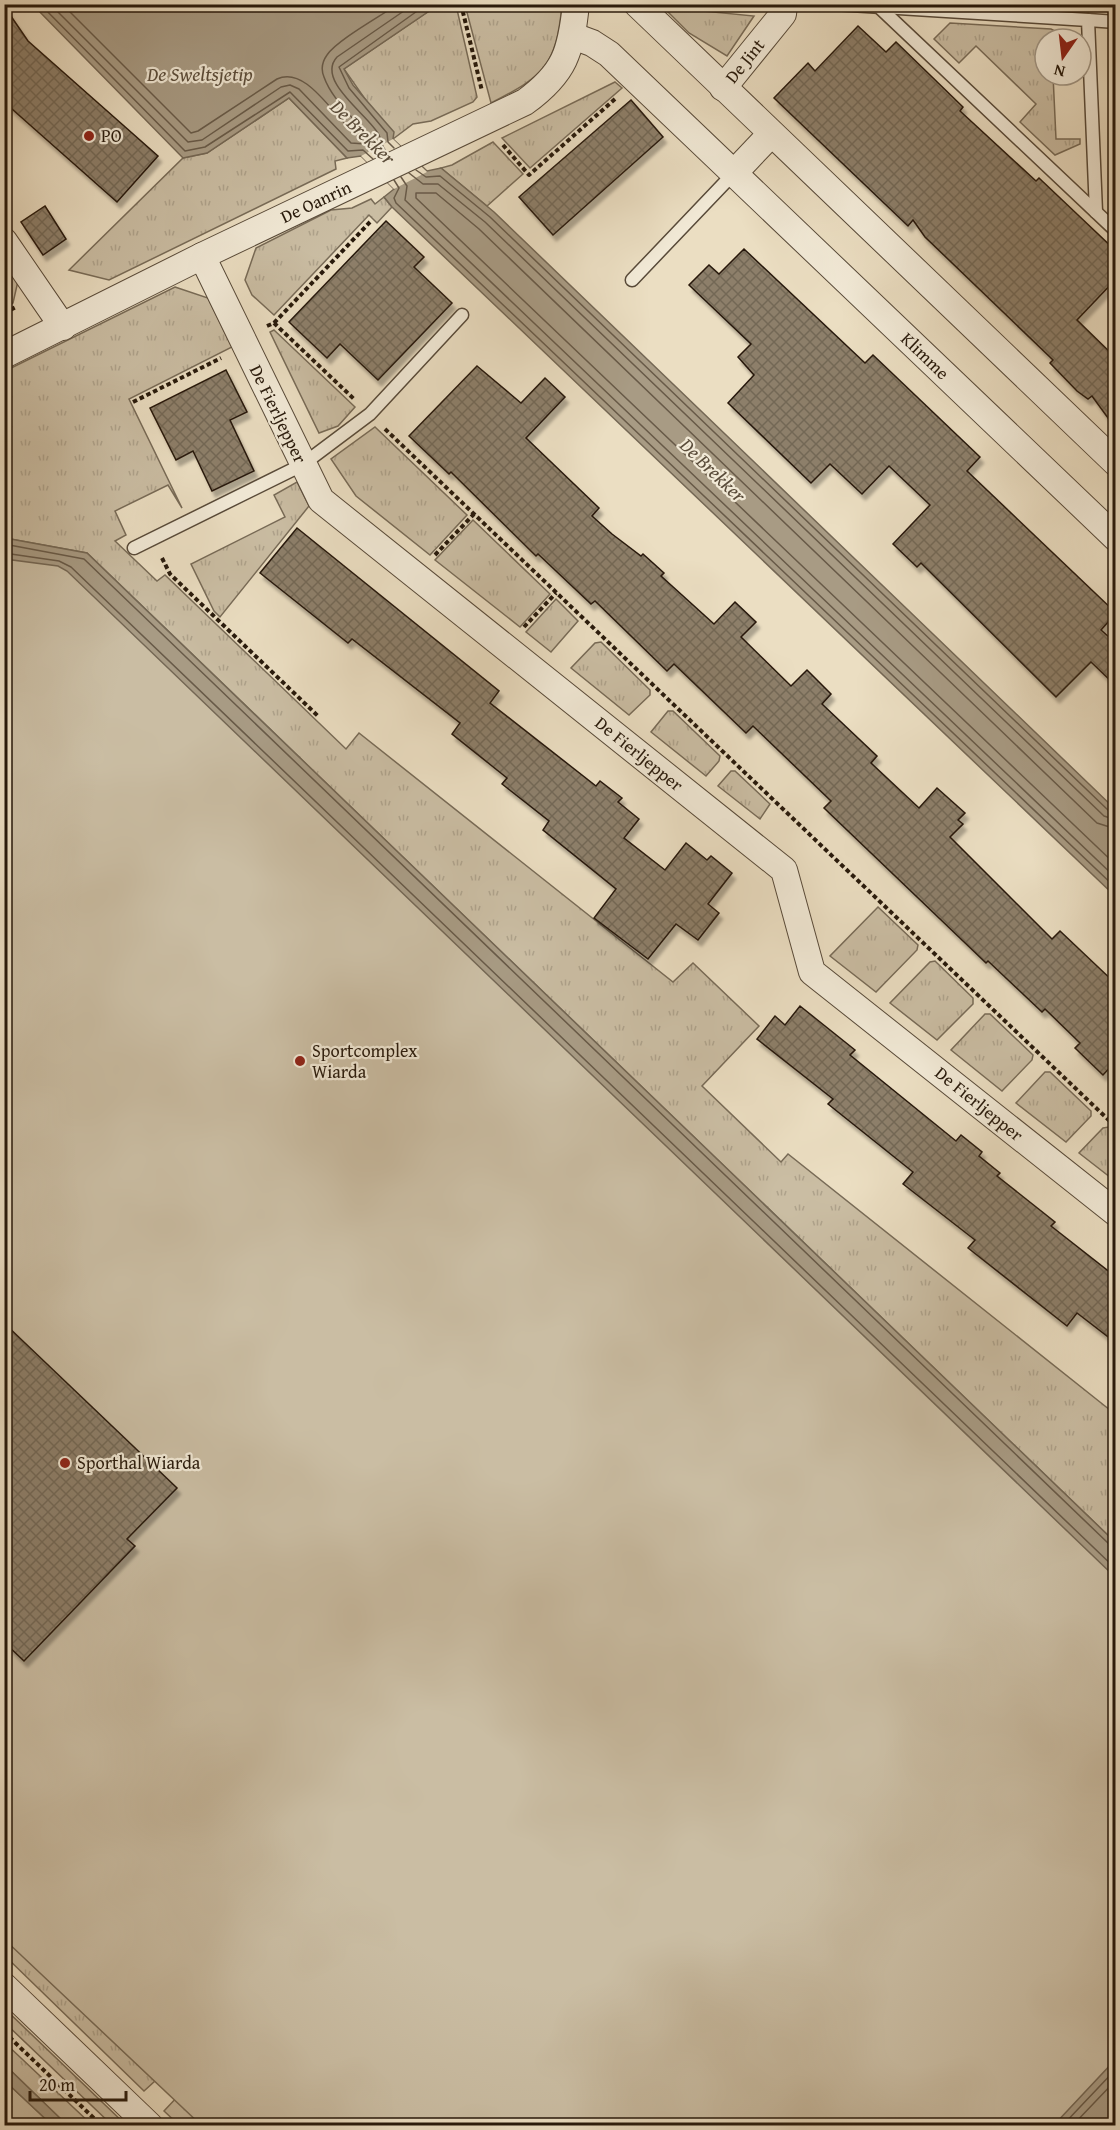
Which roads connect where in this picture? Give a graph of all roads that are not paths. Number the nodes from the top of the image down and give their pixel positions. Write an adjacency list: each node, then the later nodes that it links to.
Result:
1 (576, 4): 8 (street, De Oanrin)
2 (637, 4): 9 (street)
3 (784, 4): 9 (street, De Jint)
4 (834, 4): 5 (lane)
5 (879, 7): 6 (lane); 12 (lane)
6 (1088, 20): 7 (lane); 12 (lane)
7 (1116, 22)
8 (573, 36): 11 (street, Klimme); 15 (street, De Oanrin)
9 (723, 88): 10 (street)
10 (771, 134): 11 (street); 20 (street)
11 (734, 173): 16 (lane); 22 (street, Klimme)
12 (1096, 212): 13 (lane)
13 (1116, 231)
14 (4, 241): 18 (street)
15 (202, 256): 18 (street, De Oanrin); 21 (street, De Fierljepper)
16 (632, 280)
17 (462, 315): 21 (lane)
18 (63, 327): 19 (street, De Oanrin)
19 (4, 355)
20 (1116, 463)
21 (302, 465): 23 (lane); 24 (street, De Fierljepper)
22 (1116, 538)
23 (134, 548)
24 (1116, 1213)
25 (4, 1986): 26 (street)
26 (150, 2126)

